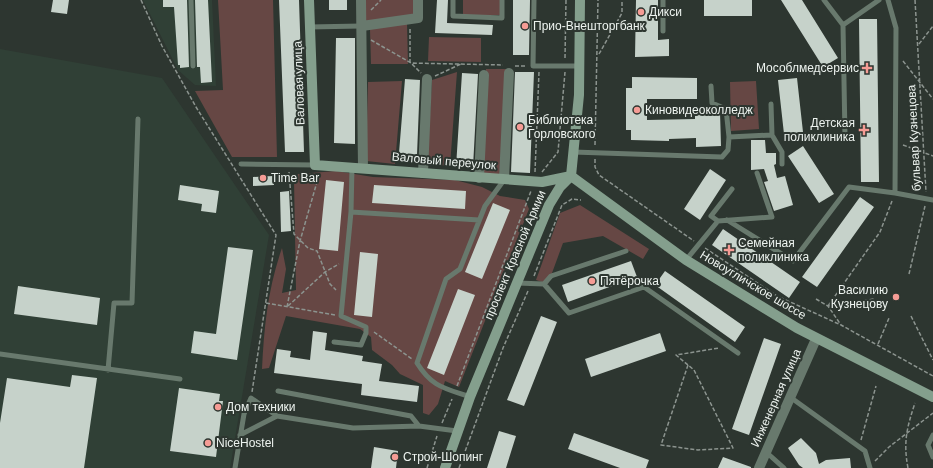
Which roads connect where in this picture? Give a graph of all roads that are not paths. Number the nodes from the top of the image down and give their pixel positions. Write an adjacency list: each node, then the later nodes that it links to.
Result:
1 (191, 0): 17 (lane)
2 (309, 0): 14 (main road, Валовая улица)
3 (361, 0): 15 (street)
4 (418, 0): 15 (street)
5 (453, 0): 6 (lane)
6 (502, 0)
7 (534, 0): 18 (lane)
8 (580, 0): 18 (main road)
9 (663, 0): 16 (lane)
10 (824, 0): 13 (lane)
11 (879, 0): 13 (lane)
12 (888, 0): 40 (lane)
13 (843, 25): 27 (lane)
14 (309, 27): 15 (lane); 31 (main road, Валовая улица)
15 (363, 31): 33 (street)
16 (663, 31)
17 (193, 66)
18 (579, 66): 28 (main road)
19 (509, 73): 38 (street)
20 (484, 75): 37 (street)
21 (427, 79): 34 (street)
22 (711, 86): 26 (lane)
23 (771, 104): 25 (lane)
24 (138, 119): 54 (lane)
25 (772, 135): 26 (lane); 30 (lane)
26 (729, 137): 28 (lane)
27 (844, 137)
28 (573, 152): 36 (main road)
29 (241, 164): 31 (lane)
30 (782, 164)
31 (318, 165): 32 (main road, Валовый переулок)
32 (352, 167): 33 (main road, Валовый переулок); 42 (lane)
33 (363, 168): 34 (main road, Валовый переулок)
34 (423, 173): 37 (main road, Валовый переулок)
35 (757, 173): 44 (lane)
36 (570, 176): 38 (main road, Валовый переулок); 47 (main road, Новоугличское шоссе); 48 (main road, проспект Красной Армии)
37 (479, 178): 38 (main road, Валовый переулок)
38 (504, 179): 43 (lane)
39 (732, 189): 45 (lane)
40 (895, 193): 41 (lane); 44 (lane)
41 (933, 200)
42 (351, 212): 43 (lane); 51 (lane)
43 (479, 220): 57 (lane)
44 (726, 220): 45 (lane)
45 (718, 221): 47 (lane)
46 (626, 250): 49 (lane)
47 (686, 260): 50 (main road, Новоугличское шоссе)
48 (516, 283): 49 (lane); 57 (main road, проспект Красной Армии)
49 (544, 284): 52 (lane)
50 (816, 339): 58 (street, Инженерная улица); 59 (main road, Новоугличское шоссе)
51 (334, 342)
52 (738, 353)
53 (0, 354): 54 (lane)
54 (108, 370): 55 (lane)
55 (180, 380)
56 (278, 391): 61 (lane)
57 (470, 397): 62 (main road, проспект Красной Армии)
58 (790, 397): 65 (street, Инженерная улица); 67 (lane)
59 (933, 397)
60 (277, 416): 61 (lane); 63 (lane); 63 (lane)
61 (419, 426): 62 (lane)
62 (457, 430): 69 (main road, проспект Красной Армии)
63 (240, 435): 68 (lane)
64 (933, 435): 66 (lane)
65 (766, 452): 70 (street, Инженерная улица); 71 (lane)
66 (933, 457)
67 (870, 467)
68 (235, 468)
69 (445, 468)
70 (760, 468)
71 (784, 468)

